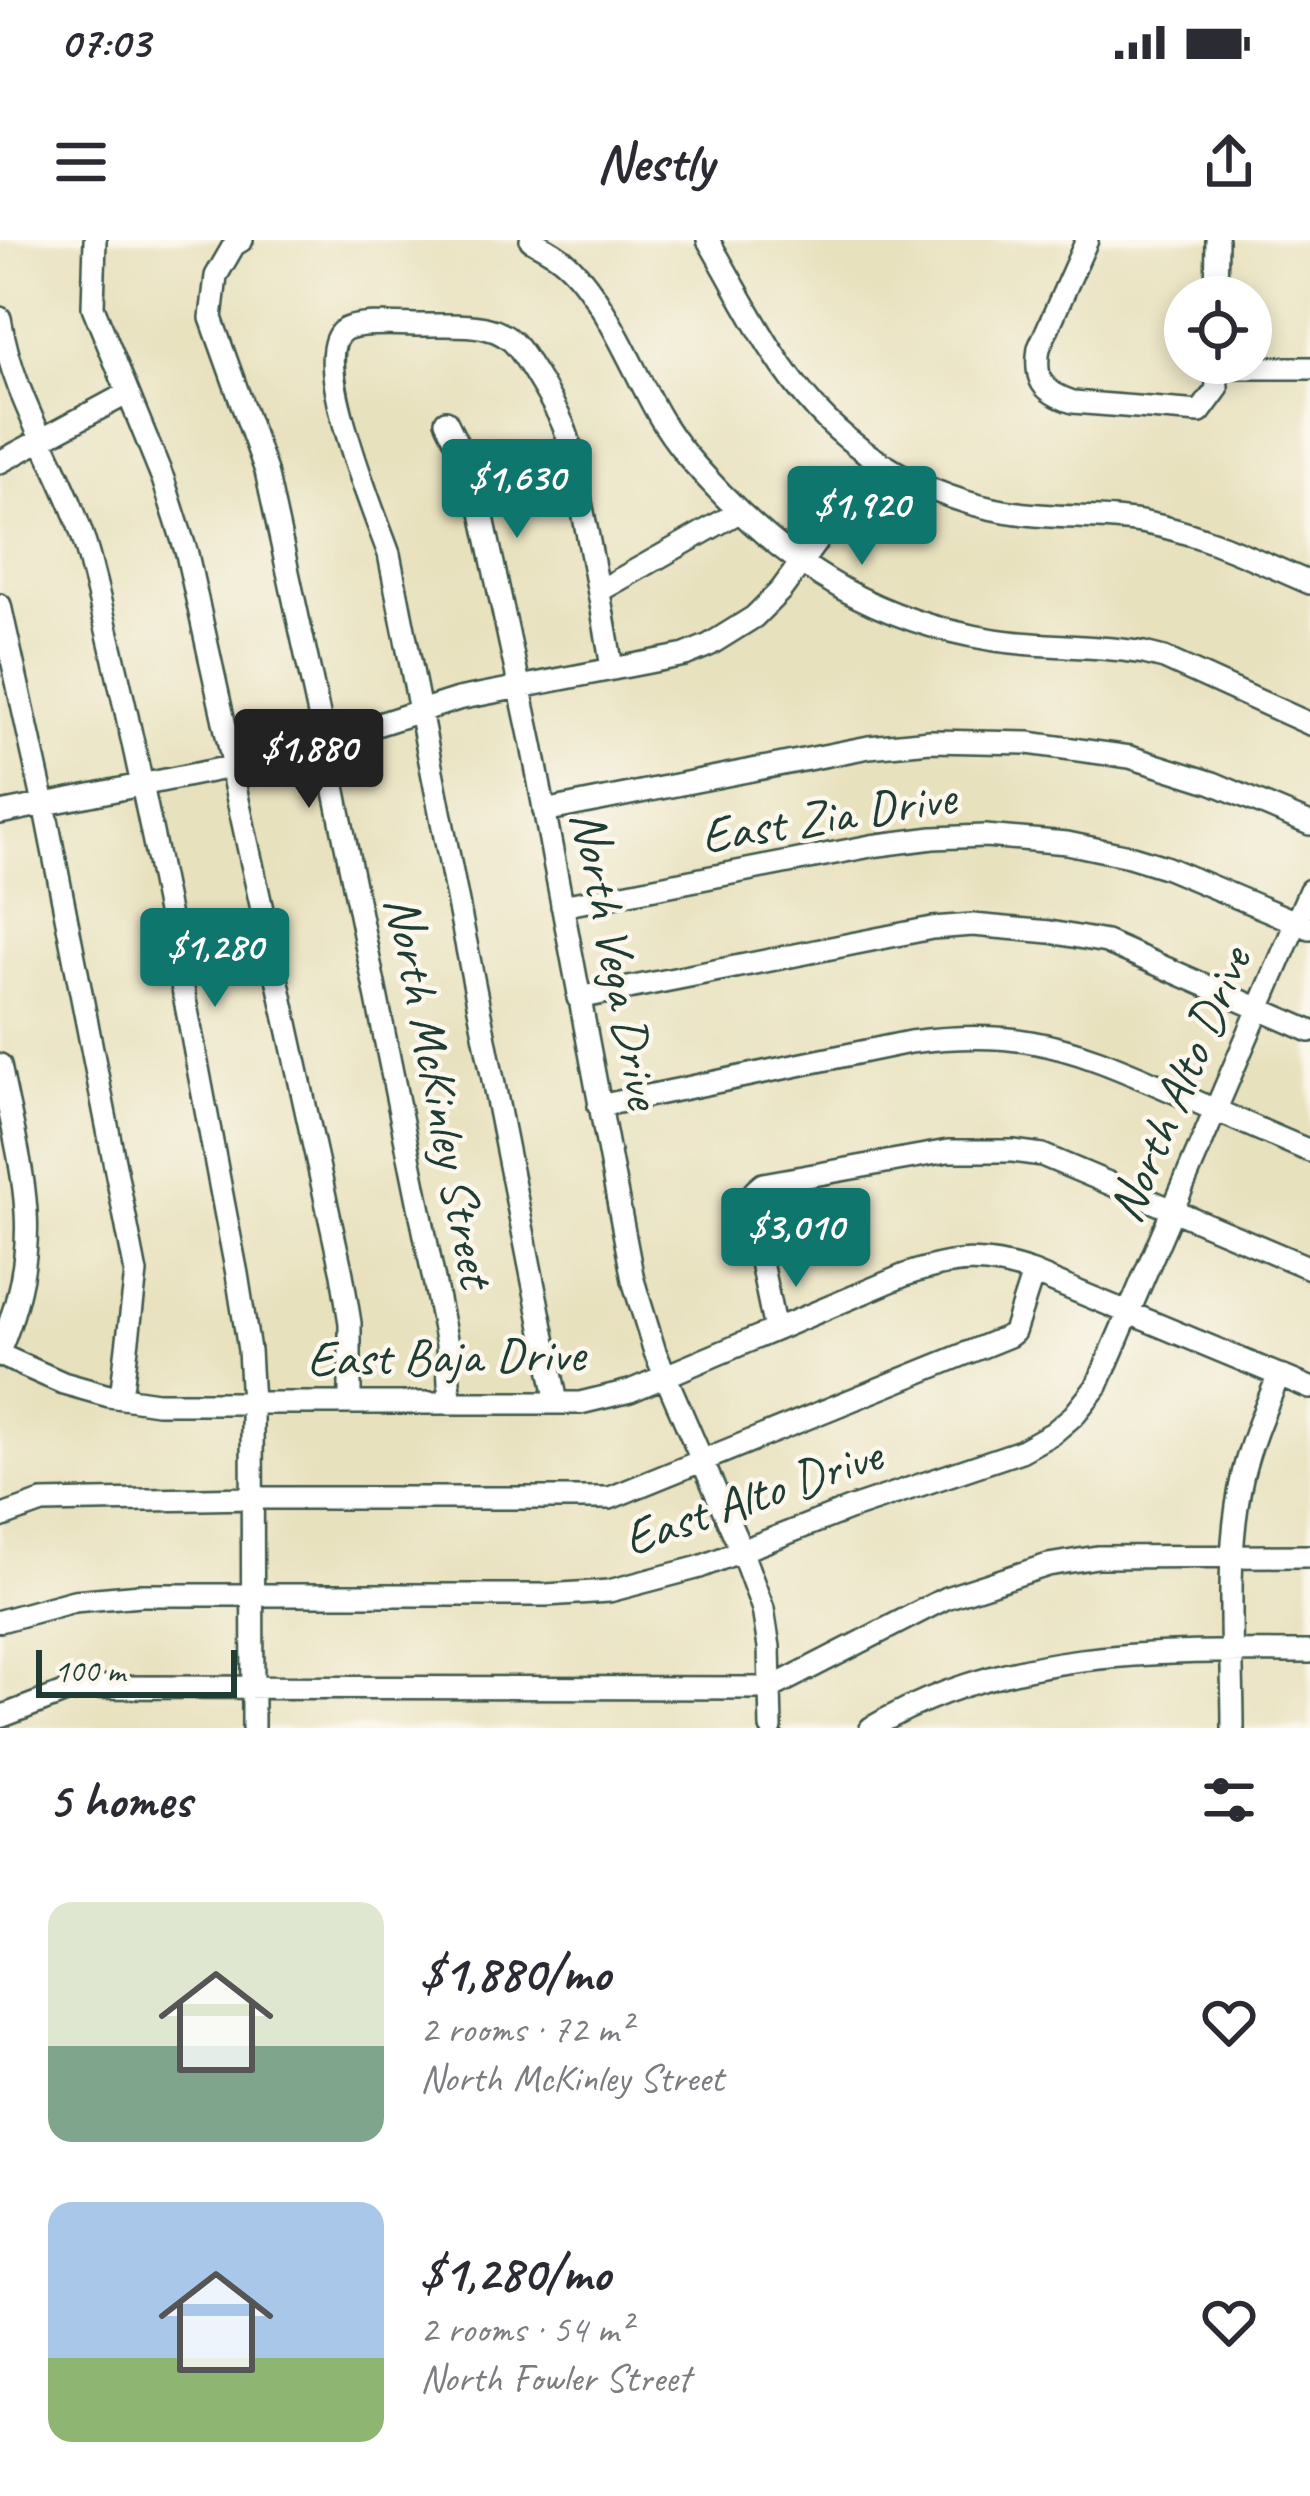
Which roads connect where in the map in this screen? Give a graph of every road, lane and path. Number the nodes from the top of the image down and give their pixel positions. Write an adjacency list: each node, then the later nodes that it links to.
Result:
1 (94, 240): 12 (street)
2 (531, 240): 17 (street)
3 (708, 240): 15 (street)
4 (1087, 240): 11 (street)
5 (1216, 240): 7 (street)
6 (238, 242): 26 (street, North McKinley Street)
7 (1216, 276)
8 (0, 318): 14 (street)
9 (1272, 367): 10 (street)
10 (1310, 368)
11 (1217, 384)
12 (124, 395): 14 (street); 27 (street)
13 (446, 421): 23 (street, North Vega Drive)
14 (42, 440): 16 (street); 28 (street)
15 (876, 460): 18 (street); 19 (street)
16 (0, 462)
17 (739, 512): 18 (street); 20 (street)
18 (799, 564): 22 (street); 25 (street)
19 (1310, 583)
20 (599, 591): 22 (street); 24 (street)
21 (0, 605): 29 (street)
22 (612, 669): 23 (street)
23 (519, 685): 24 (street); 30 (street, North Vega Drive)
24 (418, 710): 26 (street); 53 (street)
25 (1310, 724)
26 (325, 742): 27 (street); 56 (street, North McKinley Street)
27 (234, 767): 28 (street); 55 (street)
28 (142, 786): 29 (street); 54 (street)
29 (44, 804): 31 (street); 52 (street)
30 (544, 812): 32 (street); 34 (street, North Vega Drive)
31 (0, 813)
32 (1310, 824)
33 (1310, 890): 35 (street, North Alto Drive)
34 (562, 906): 35 (street, East Zia Drive); 36 (street, North Vega Drive)
35 (1303, 925): 37 (street, North Alto Drive)
36 (578, 998): 37 (street); 40 (street, North Vega Drive)
37 (1258, 1008): 38 (street); 41 (street, North Alto Drive)
38 (1310, 1030)
39 (0, 1065): 48 (street)
40 (599, 1106): 41 (street); 49 (street, North Vega Drive)
41 (1214, 1110): 42 (street); 43 (street, North Alto Drive)
42 (1310, 1151)
43 (1173, 1211): 44 (street); 46 (street, North Alto Drive); 47 (street)
44 (1310, 1268)
45 (1033, 1273): 46 (street, East Baja Drive); 47 (street, East Baja Drive); 57 (street)
46 (1130, 1313): 50 (street, East Baja Drive); 60 (street, East Alto Drive)
47 (775, 1330): 49 (street, East Baja Drive)
48 (0, 1352): 52 (street, East Baja Drive)
49 (665, 1377): 53 (street, East Baja Drive); 57 (street, North Vega Drive)
50 (1278, 1377): 51 (street, East Baja Drive); 61 (street)
51 (1310, 1388)
52 (121, 1397): 54 (street, East Baja Drive)
53 (557, 1402): 56 (street, East Baja Drive)
54 (252, 1403): 55 (street, East Baja Drive); 58 (street)
55 (350, 1403): 56 (street, East Baja Drive)
56 (450, 1403)
57 (702, 1461): 58 (street); 60 (street, North Vega Drive)
58 (253, 1498): 59 (street); 63 (street)
59 (0, 1517)
60 (742, 1550): 63 (street, East Alto Drive); 67 (street, North Vega Drive)
61 (1233, 1556): 62 (street); 65 (street); 67 (street)
62 (1310, 1556)
63 (253, 1595): 64 (street, East Alto Drive); 68 (street)
64 (0, 1621)
65 (1233, 1651): 66 (street); 72 (street); 73 (street)
66 (1310, 1652)
67 (770, 1688): 68 (street); 71 (street, North Vega Drive)
68 (253, 1689): 69 (street); 70 (street)
69 (0, 1718)
70 (253, 1728)
71 (771, 1728)
72 (871, 1728)
73 (1233, 1728)

